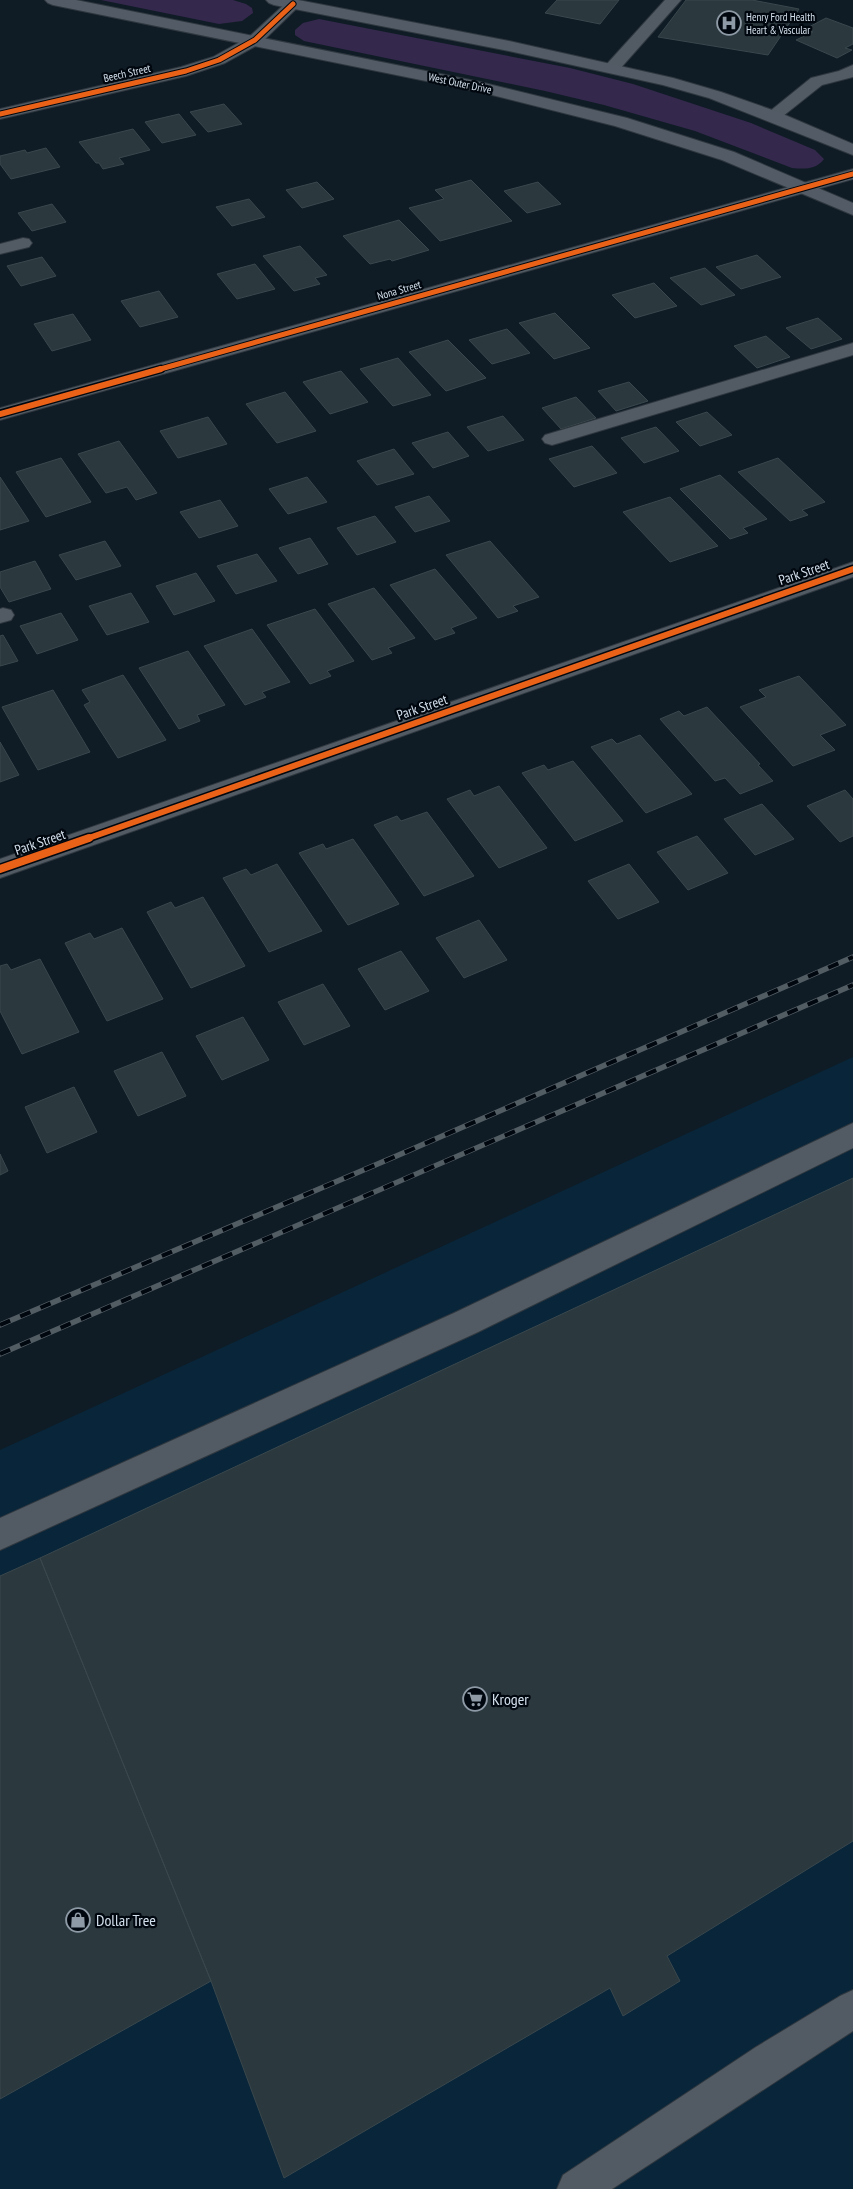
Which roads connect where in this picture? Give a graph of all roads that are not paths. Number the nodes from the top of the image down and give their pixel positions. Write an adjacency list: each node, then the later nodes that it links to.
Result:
1 (53, 0): 5 (main road, West Outer Drive)
2 (274, 0): 4 (main road)
3 (672, 0): 6 (street)
4 (293, 4): 5 (street, Beech Street); 6 (main road)
5 (255, 40): 8 (street, Beech Street); 12 (main road, West Outer Drive)
6 (612, 68): 9 (main road)
7 (850, 75): 9 (street)
8 (0, 114)
9 (772, 116): 10 (main road)
10 (853, 150)
11 (853, 174): 12 (street, Nona Street)
12 (804, 188): 13 (main road, West Outer Drive); 17 (street, Nona Street)
13 (853, 210)
14 (23, 243): 15 (street)
15 (0, 249)
16 (853, 349): 18 (street)
17 (0, 414)
18 (552, 439)
19 (853, 568): 20 (street, Park Street)
20 (0, 869)
21 (853, 1135): 22 (street)
22 (0, 1534)
23 (853, 2009): 24 (street)
24 (577, 2189)

